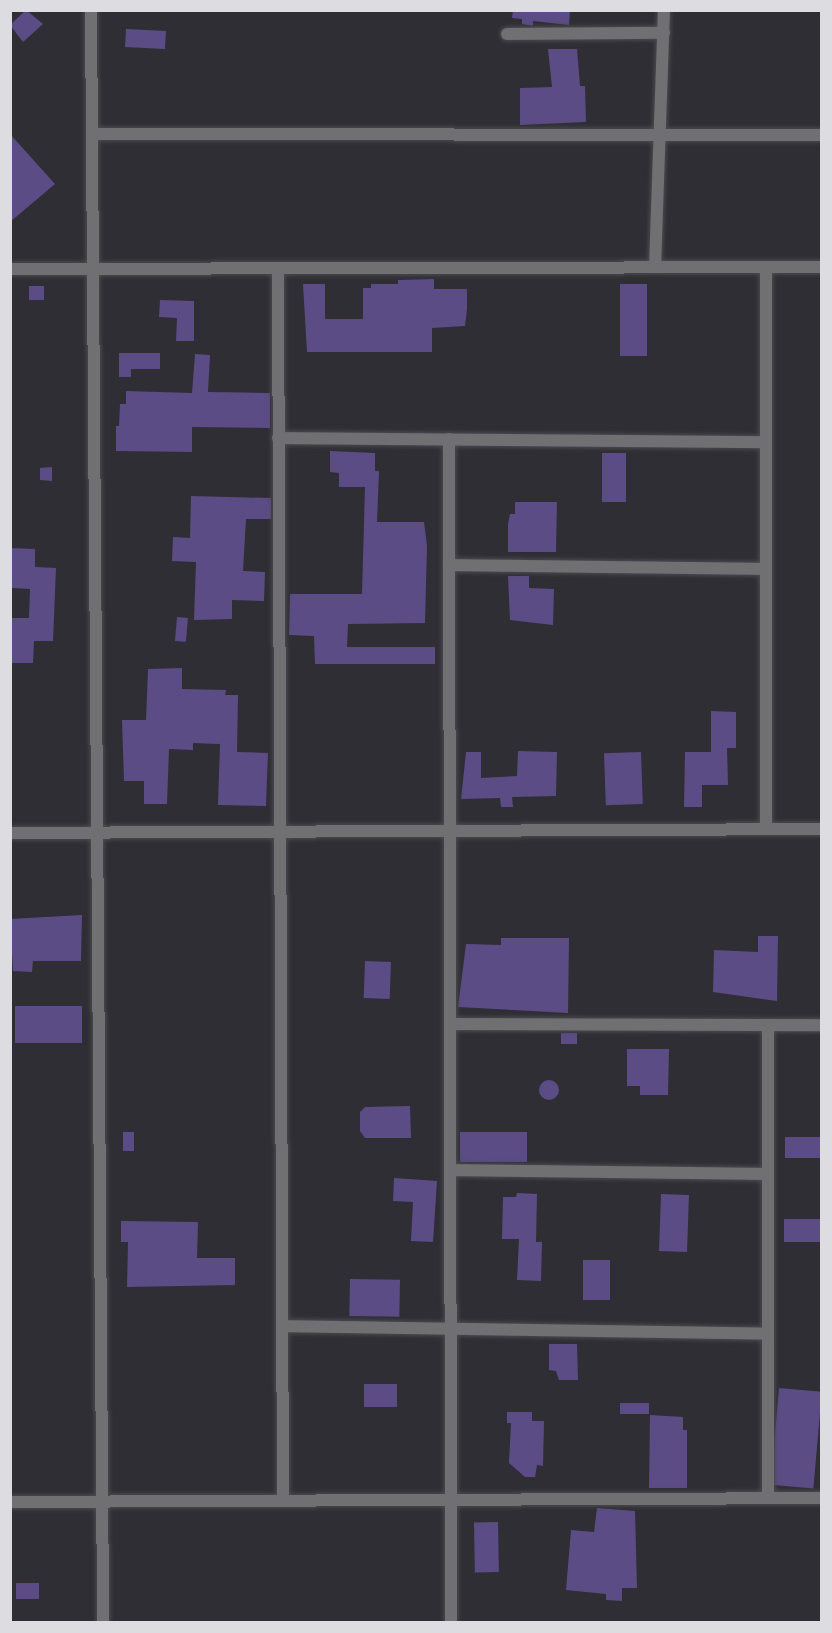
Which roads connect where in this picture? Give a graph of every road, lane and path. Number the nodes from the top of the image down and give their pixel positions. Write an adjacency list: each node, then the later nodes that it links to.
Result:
1 (91, 10): 5 (street)
2 (664, 10): 3 (street)
3 (664, 33): 4 (street); 7 (street)
4 (507, 34)
5 (93, 134): 7 (street); 12 (street)
6 (822, 135): 7 (street)
7 (662, 137): 8 (street)
8 (655, 267): 9 (street); 13 (street)
9 (766, 267): 10 (street); 16 (street)
10 (822, 267)
11 (10, 269): 12 (street)
12 (94, 269): 13 (street); 23 (street)
13 (278, 269): 14 (street)
14 (278, 438): 15 (street); 21 (street)
15 (449, 439): 16 (street); 17 (street)
16 (765, 442): 18 (street)
17 (449, 565): 18 (street); 22 (street)
18 (766, 568): 20 (street)
19 (822, 829): 20 (street)
20 (766, 830): 22 (street)
21 (280, 831): 22 (street); 23 (street); 30 (street)
22 (450, 831): 25 (street)
23 (98, 832): 24 (street); 38 (street)
24 (10, 833)
25 (450, 1024): 26 (street); 28 (street)
26 (768, 1025): 27 (street); 29 (street)
27 (822, 1025)
28 (450, 1170): 29 (street); 31 (street)
29 (766, 1174): 32 (street)
30 (282, 1326): 31 (street); 36 (street)
31 (451, 1327): 32 (street); 35 (street)
32 (768, 1334): 33 (street)
33 (768, 1498): 34 (street); 35 (street)
34 (822, 1498)
35 (451, 1500): 36 (street); 40 (street)
36 (283, 1501): 38 (street)
37 (10, 1502): 38 (street)
38 (101, 1502): 39 (street)
39 (103, 1623)
40 (451, 1623)

